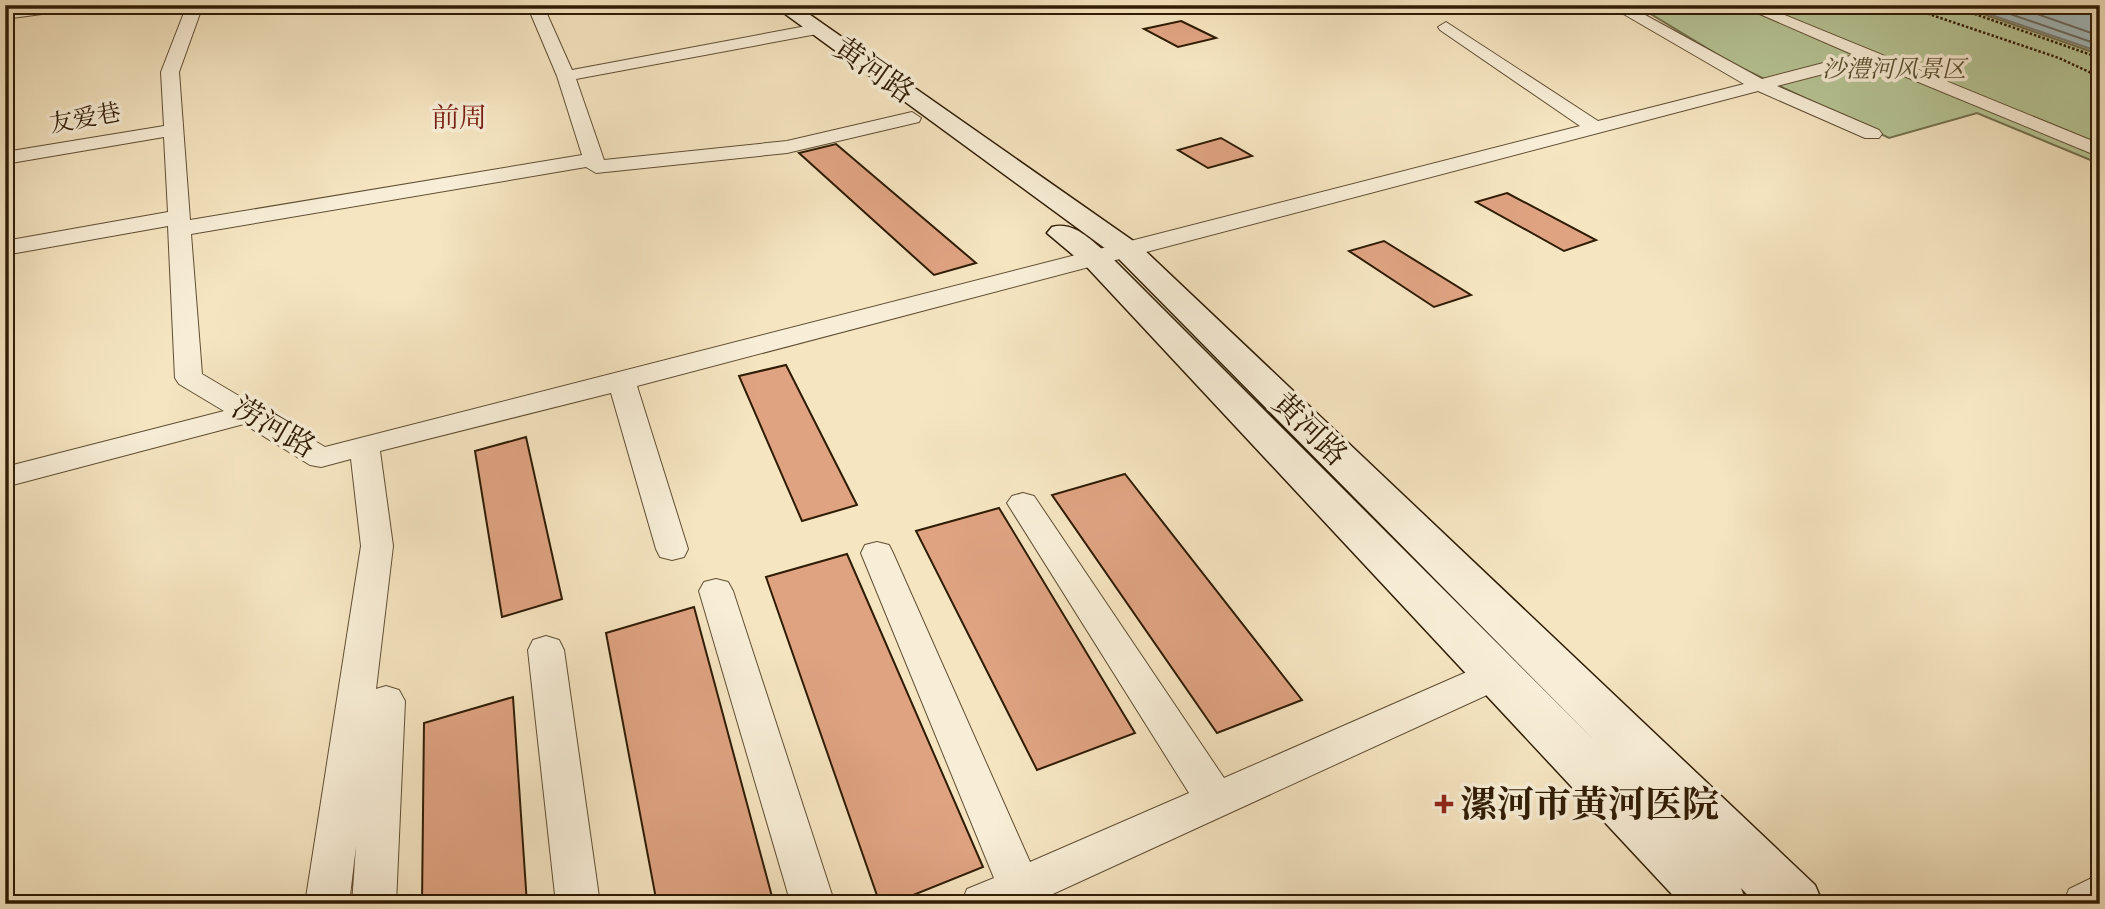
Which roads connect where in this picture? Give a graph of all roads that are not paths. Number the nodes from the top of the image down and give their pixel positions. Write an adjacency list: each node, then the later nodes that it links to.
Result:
1 (24, 5): 8 (main road)
2 (71, 5): 9 (street)
3 (195, 5): 19 (street, 涝河路)
4 (535, 5): 16 (street)
5 (758, 5): 10 (main road, 黄河路)
6 (1615, 5): 15 (street)
7 (1746, 5): 21 (street)
8 (5, 8)
9 (5, 14)
10 (799, 23): 16 (street); 17 (main road, 黄河路); 26 (main road, 黄河路)
11 (1446, 27): 18 (street)
12 (1700, 32): 13 (street)
13 (1722, 44)
14 (1856, 60): 15 (street)
15 (1761, 75): 18 (street); 20 (street)
16 (566, 76): 23 (street)
17 (912, 118): 23 (street); 26 (main road, 黄河路)
18 (1594, 127): 26 (street)
19 (174, 130): 22 (street, 友爱巷); 24 (street, 涝河路)
20 (1872, 134)
21 (2100, 151)
22 (5, 159)
23 (594, 159): 24 (street)
24 (179, 223): 25 (street); 28 (street, 涝河路)
25 (5, 247)
26 (1112, 255): 27 (street); 36 (main road, 黄河路); 47 (main road, 黄河路)
27 (622, 382): 29 (street); 32 (street)
28 (248, 414): 29 (street, 涝河路); 30 (street)
29 (364, 446): 41 (street, 涝河路)
30 (5, 477)
31 (1023, 503): 38 (street)
32 (672, 549)
33 (877, 552): 39 (street)
34 (716, 591): 44 (street)
35 (546, 650): 43 (street)
36 (1498, 674): 38 (street); 46 (main road, 黄河路)
37 (386, 701): 42 (street)
38 (1215, 798): 39 (street)
39 (1019, 887): 45 (street)
40 (2100, 894): 48 (street)
41 (327, 904)
42 (374, 904)
43 (578, 904)
44 (813, 904)
45 (983, 904)
46 (1719, 904)
47 (1796, 904)
48 (2085, 904)

